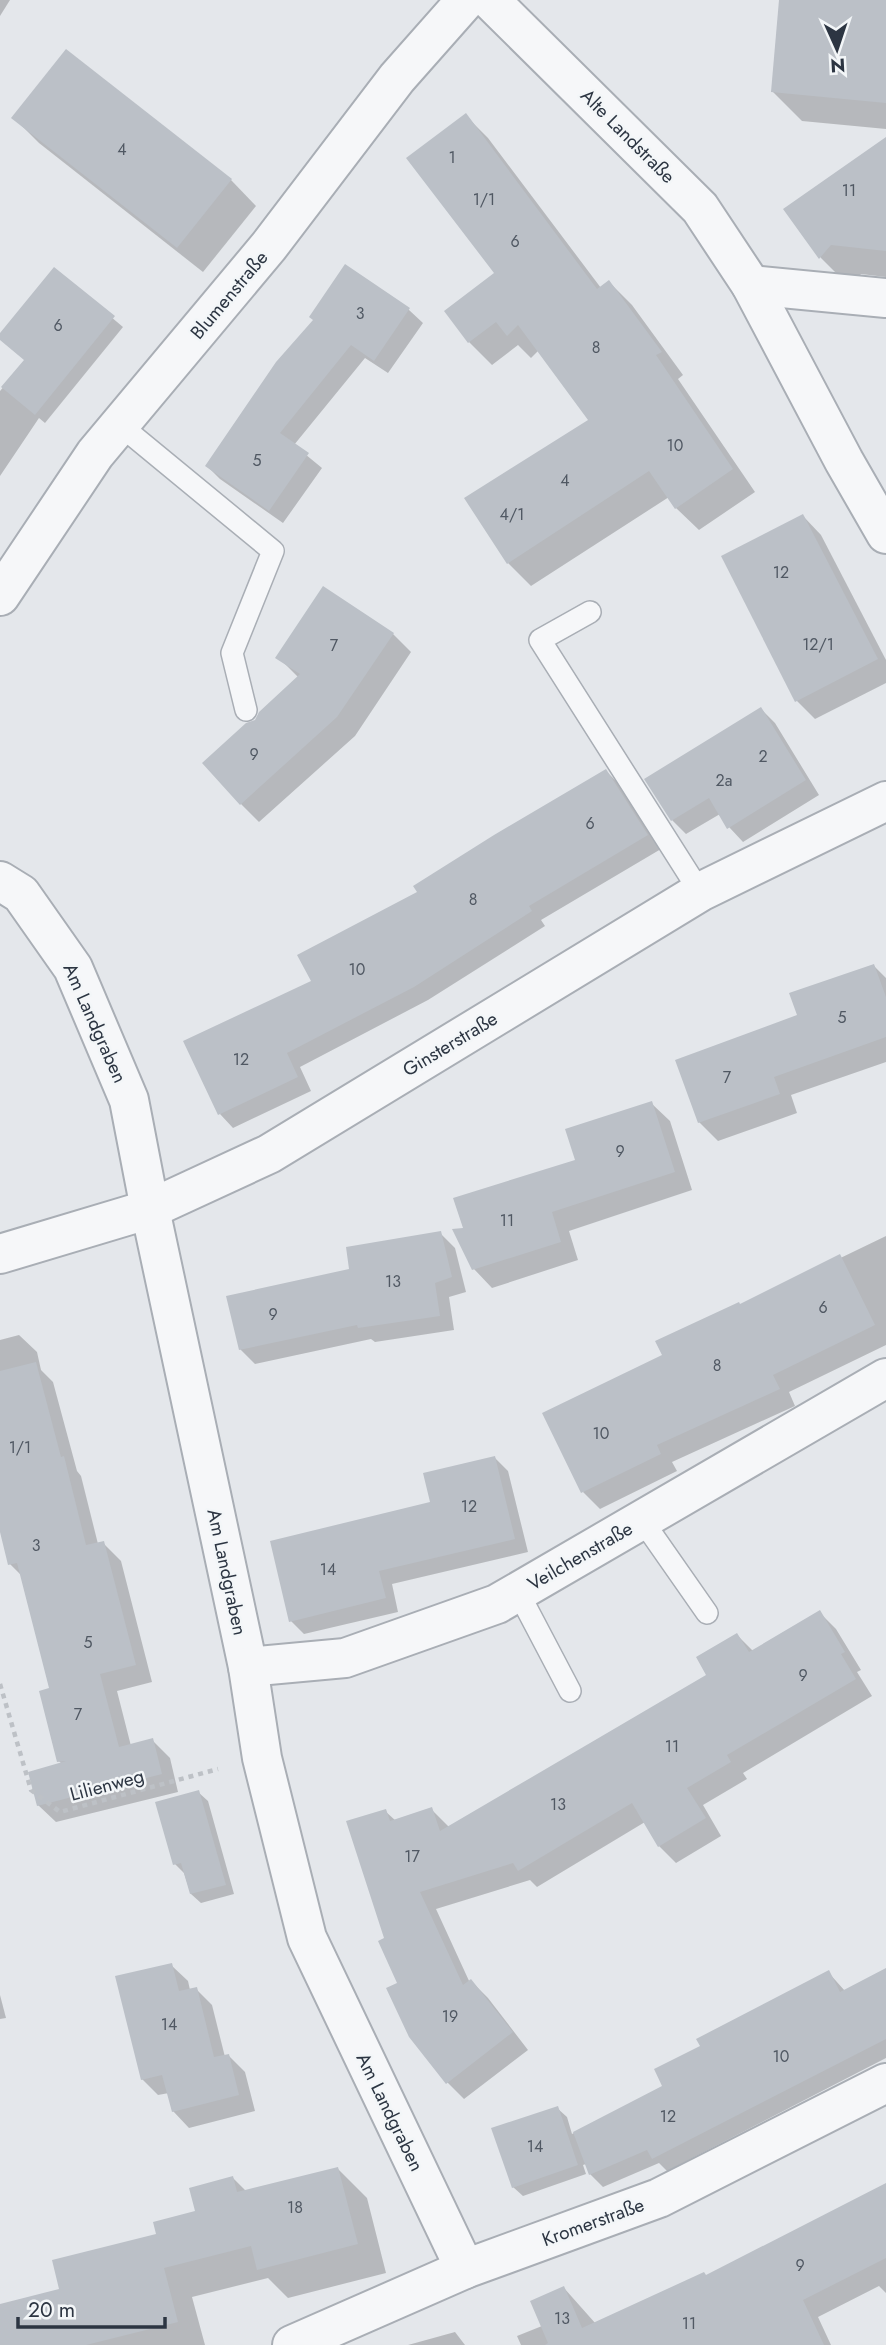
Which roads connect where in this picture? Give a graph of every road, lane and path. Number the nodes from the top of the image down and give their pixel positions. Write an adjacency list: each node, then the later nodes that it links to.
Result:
1 (466, 0): 5 (street, Blumenstraße)
2 (490, 0): 3 (street, Alte Landstraße)
3 (751, 285): 4 (street); 6 (street, Alte Landstraße)
4 (886, 298)
5 (120, 425): 7 (street, Blumenstraße); 9 (lane)
6 (886, 534)
7 (0, 596)
8 (590, 612): 12 (lane)
9 (246, 710)
10 (886, 801): 12 (street, Ginsterstraße)
11 (0, 881): 13 (street, Am Landgraben)
12 (700, 892): 13 (street, Ginsterstraße)
13 (150, 1209): 14 (street, Ginsterstraße); 19 (street, Am Landgraben)
14 (0, 1254)
15 (886, 1378): 16 (street, Veilchenstraße)
16 (642, 1520): 17 (street, Veilchenstraße); 18 (lane)
17 (518, 1592): 19 (street, Veilchenstraße); 21 (lane)
18 (707, 1613)
19 (248, 1667): 22 (street, Am Landgraben)
20 (0, 1684): 22 (path, Lilienweg)
21 (570, 1691)
22 (262, 1758): 24 (street, Am Landgraben)
23 (886, 2083): 24 (street, Kromerstraße)
24 (465, 2269): 25 (street, Kromerstraße)
25 (292, 2345)

